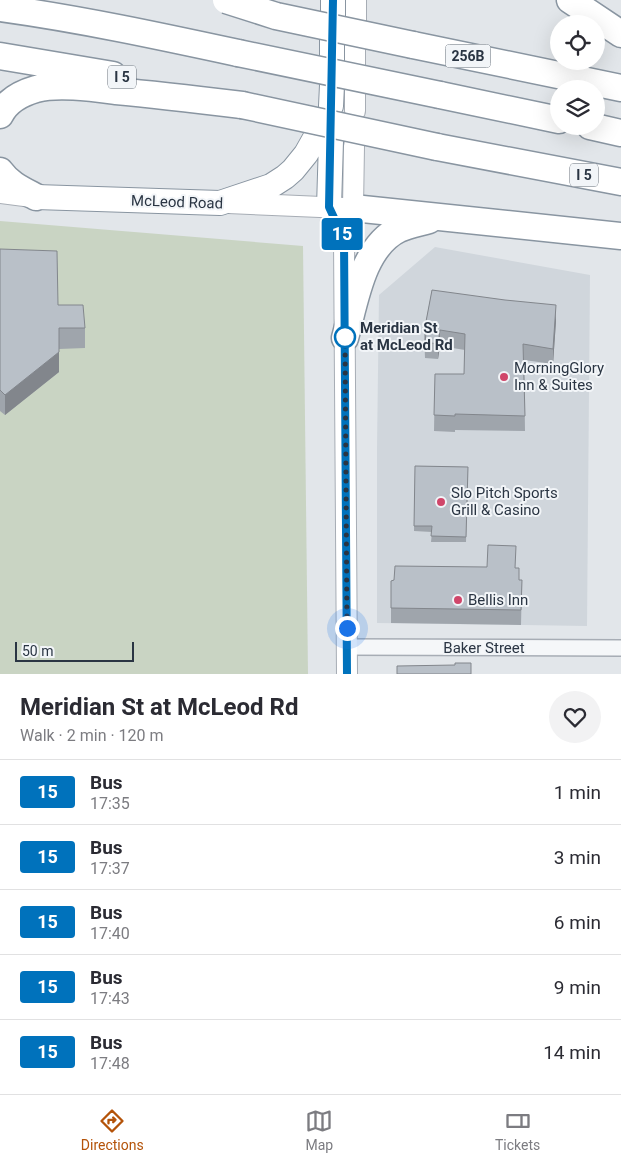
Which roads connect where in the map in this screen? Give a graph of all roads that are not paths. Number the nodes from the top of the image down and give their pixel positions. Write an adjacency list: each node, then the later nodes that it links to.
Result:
1 (226, 0): 10 (highway, 256B, bridge)
2 (356, 0): 5 (main road)
3 (570, 0): 6 (highway)
4 (0, 8): 15 (highway, bridge)
5 (356, 22)
6 (621, 34)
7 (356, 43): 9 (main road)
8 (0, 56): 12 (highway, I 5)
9 (355, 65)
10 (621, 88)
11 (355, 89): 13 (main road)
12 (242, 105): 14 (highway); 20 (highway, I 5, bridge)
13 (355, 111)
14 (0, 115)
15 (550, 118)
16 (605, 129): 17 (highway)
17 (621, 133)
18 (354, 146): 24 (main road)
19 (0, 171): 22 (highway)
20 (621, 182)
21 (0, 193): 22 (main road, McLeod Road)
22 (36, 197): 23 (highway, McLeod Road)
23 (220, 203): 24 (main road, McLeod Road); 24 (highway)
24 (341, 208): 25 (highway); 27 (main road)
25 (443, 217): 26 (highway); 27 (highway)
26 (621, 236)
27 (345, 338): 28 (main road)
28 (347, 647): 29 (street, Baker Street); 30 (main road)
29 (621, 648)
30 (347, 674)

